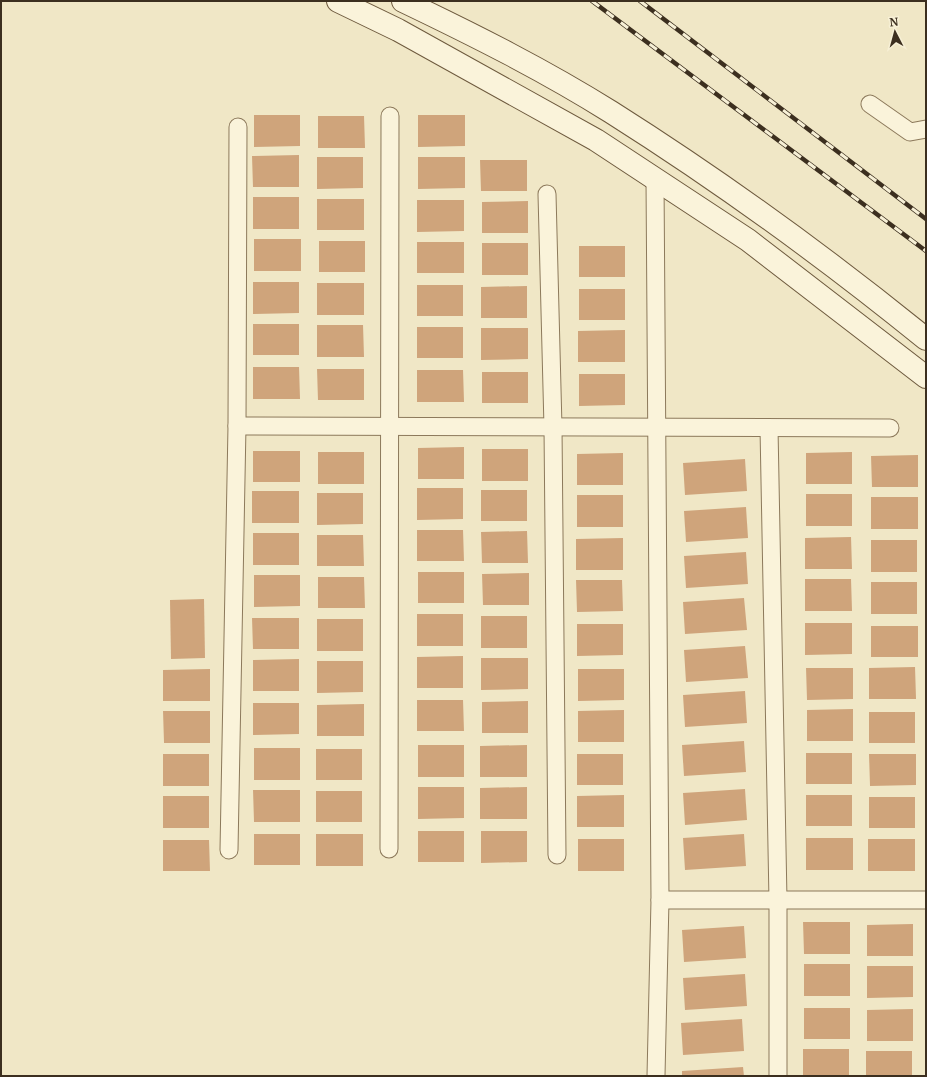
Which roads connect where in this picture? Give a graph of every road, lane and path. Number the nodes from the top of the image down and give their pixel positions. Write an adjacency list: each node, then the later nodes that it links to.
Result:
1 (338, 1): 7 (street)
2 (403, 1): 9 (street)
3 (870, 104): 6 (street)
4 (390, 116): 12 (street)
5 (238, 127): 11 (street)
6 (926, 129)
7 (655, 179): 10 (street); 14 (street)
8 (547, 194): 13 (street)
9 (926, 339)
10 (926, 377)
11 (237, 426): 12 (street); 18 (street)
12 (390, 427): 13 (street); 17 (street)
13 (553, 427): 14 (street); 19 (street)
14 (656, 427): 15 (street); 20 (street)
15 (769, 428): 16 (street); 21 (street)
16 (890, 428)
17 (389, 849)
18 (229, 850)
19 (557, 854)
20 (660, 900): 21 (street); 23 (street)
21 (778, 900): 22 (street); 24 (street)
22 (926, 900)
23 (656, 1076)
24 (778, 1076)

